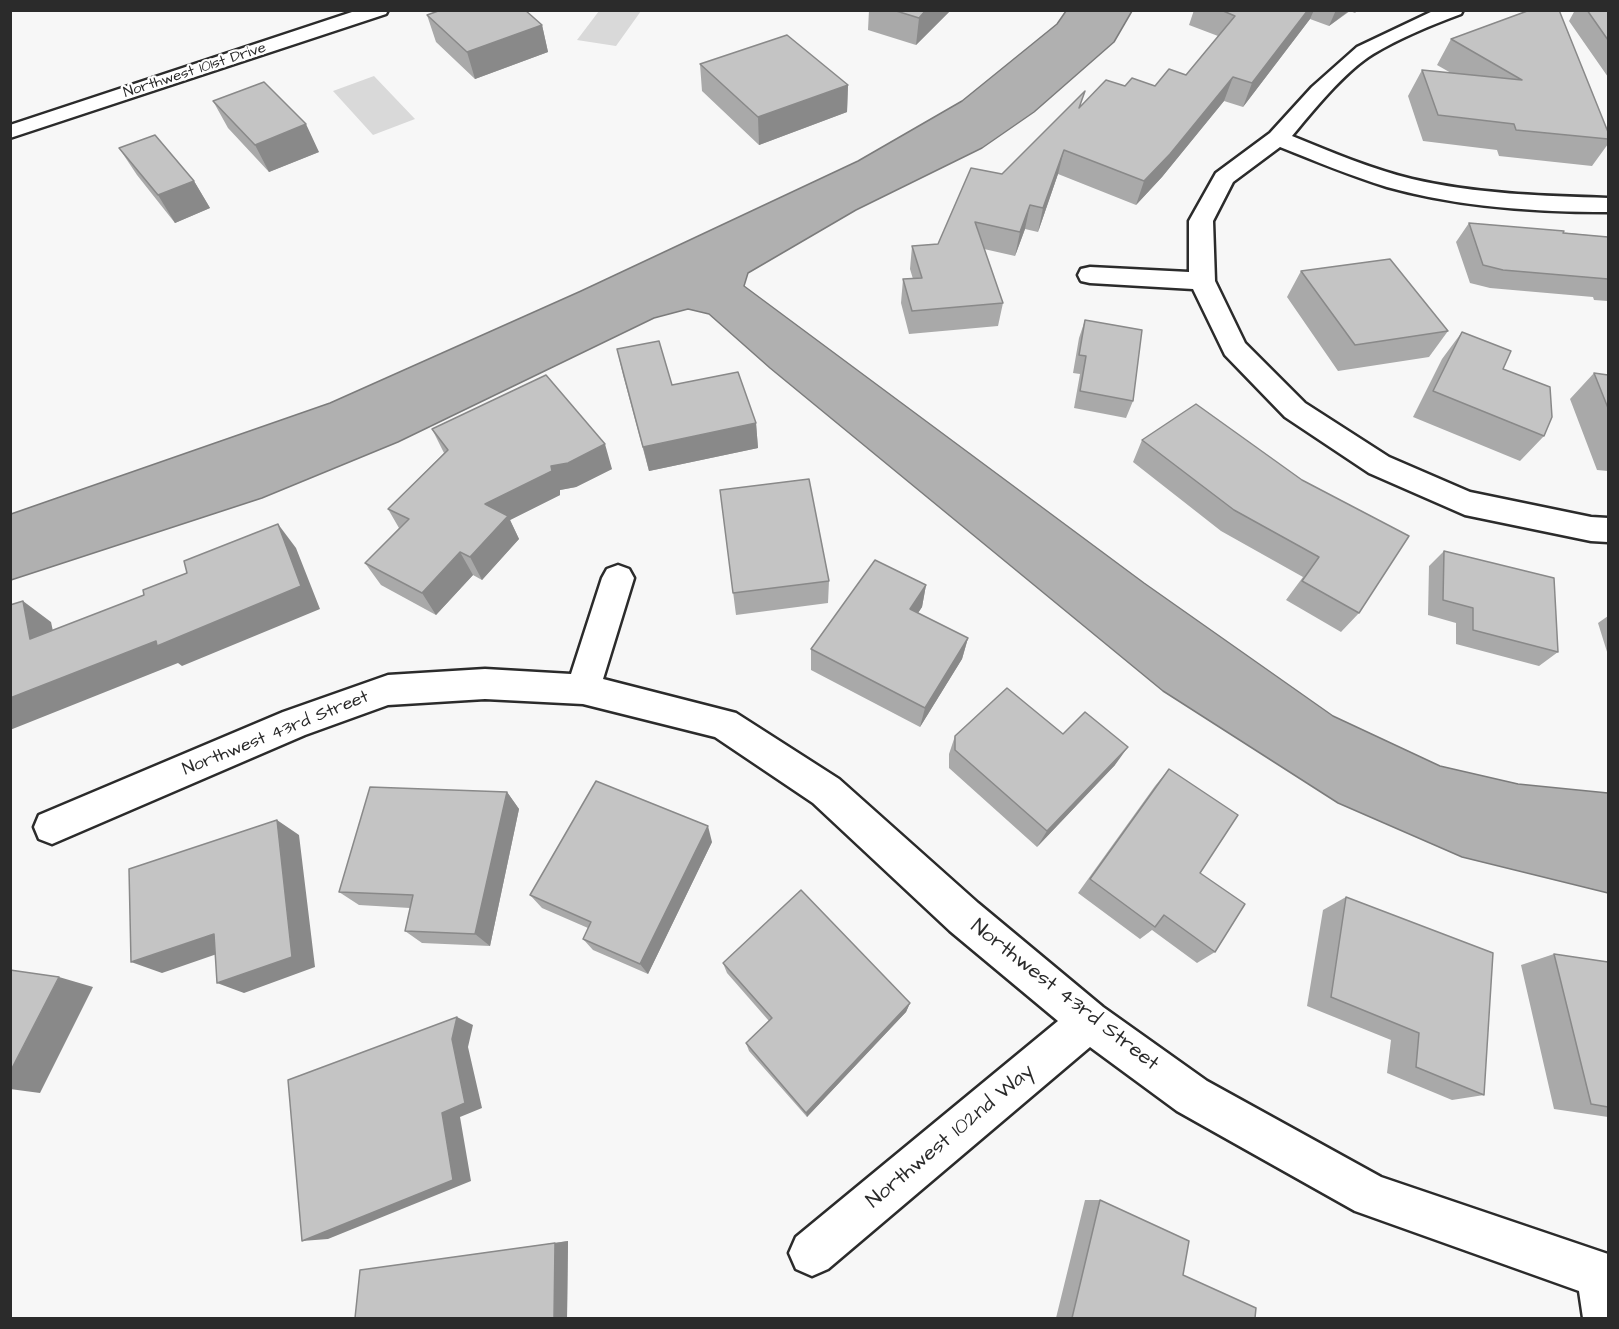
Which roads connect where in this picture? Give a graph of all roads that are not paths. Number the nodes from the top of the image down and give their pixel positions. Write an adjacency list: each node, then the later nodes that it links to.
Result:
1 (379, 10): 3 (street, Northwest 101st Drive)
2 (1454, 10): 4 (street)
3 (10, 132)
4 (1278, 138): 5 (street); 7 (street)
5 (1608, 206)
6 (1090, 275): 7 (street)
7 (1202, 281): 8 (street)
8 (1608, 530)
9 (618, 578): 10 (street)
10 (583, 688): 11 (street, Northwest 43rd Street); 12 (street, Northwest 43rd Street)
11 (52, 827)
12 (1089, 1021): 13 (street, Northwest 102nd Way); 14 (street, Northwest 43rd Street)
13 (812, 1253)
14 (1605, 1291)

